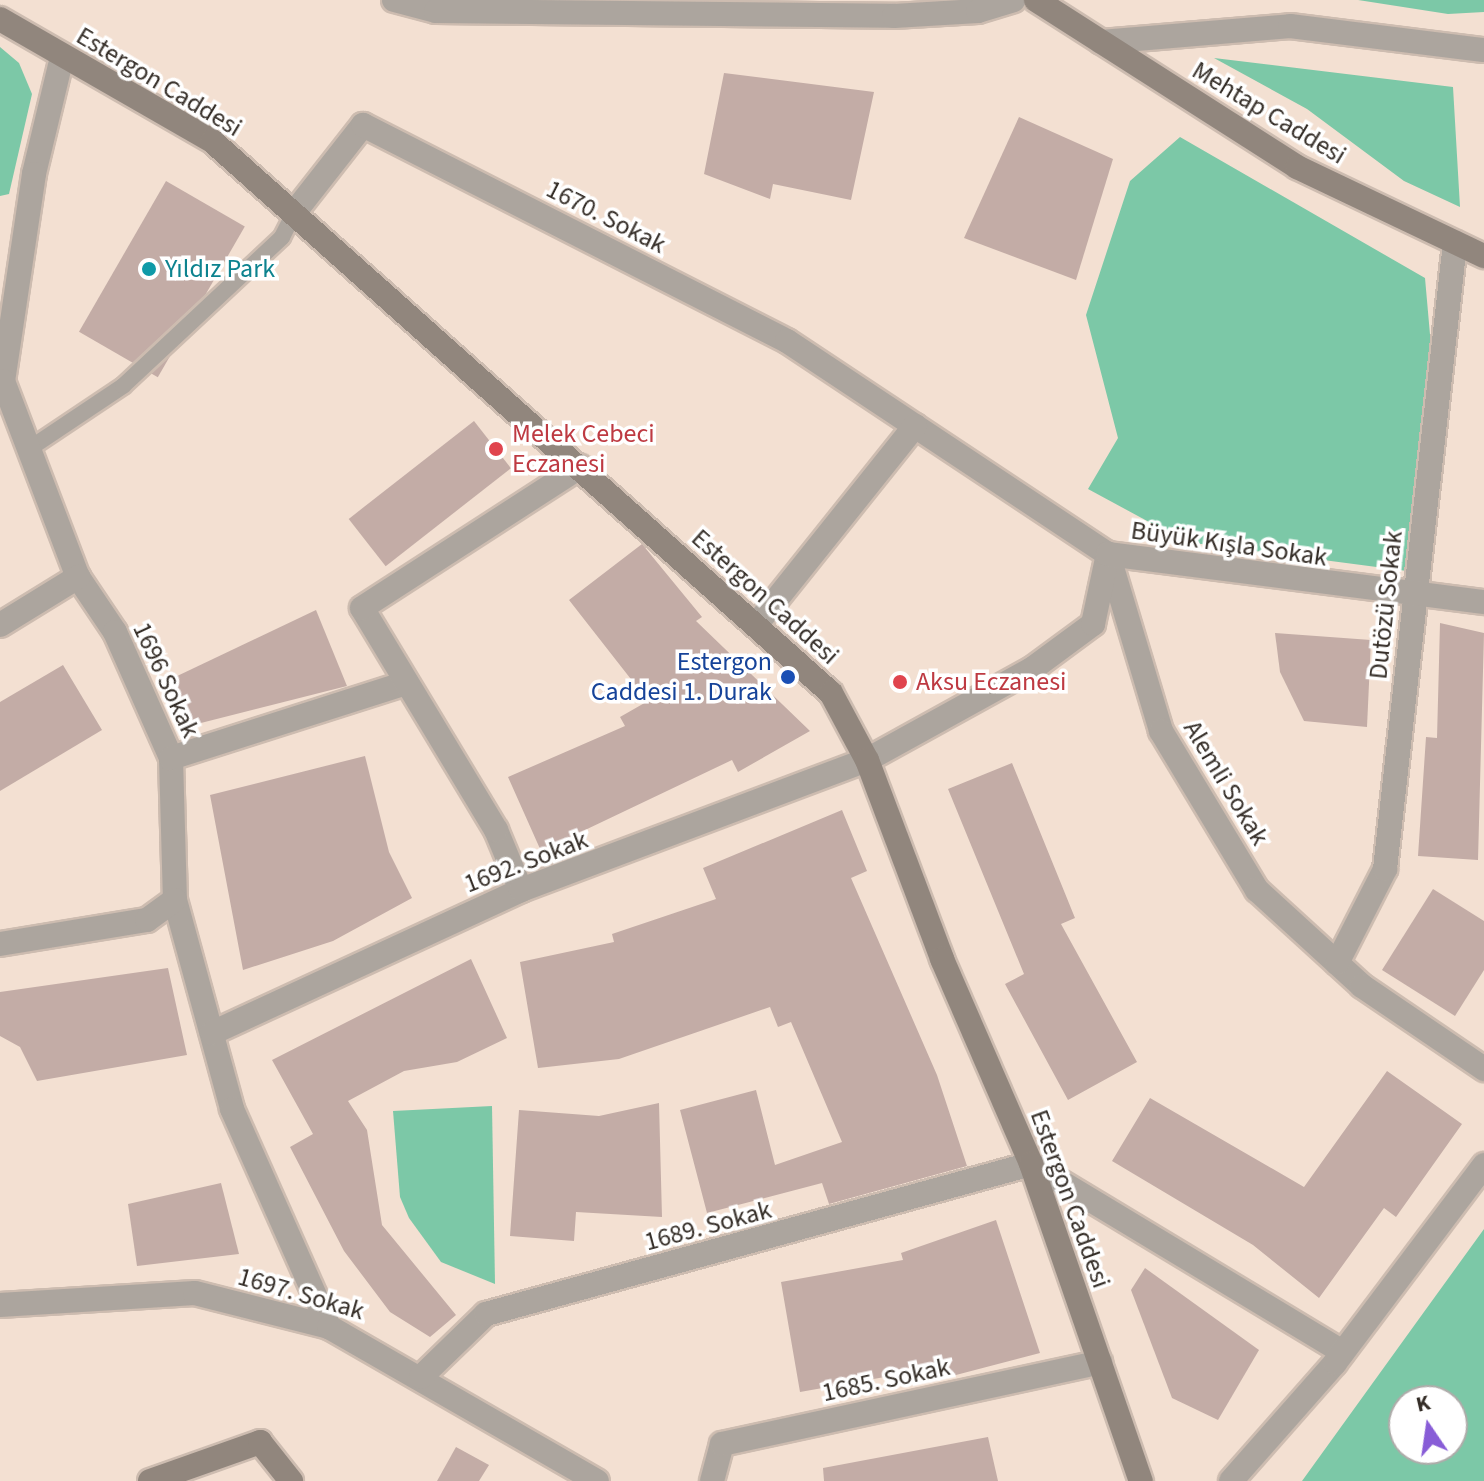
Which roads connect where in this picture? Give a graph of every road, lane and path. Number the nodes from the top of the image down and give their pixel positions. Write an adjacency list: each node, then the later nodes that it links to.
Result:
1 (394, 0): 2 (street)
2 (1013, 0)
3 (1036, 0): 5 (street, Mehtap Caddesi)
4 (0, 19): 7 (street, Estergon Caddesi)
5 (1101, 42): 6 (street); 9 (street, Mehtap Caddesi)
6 (1484, 50)
7 (62, 57): 8 (street, Estergon Caddesi); 11 (street, 1696 Sokak)
8 (294, 213): 12 (street, 1670. Sokak); 13 (lane); 14 (street, Estergon Caddesi)
9 (1455, 243): 10 (street, Mehtap Caddesi); 17 (street, Dutözü Sokak)
10 (1484, 256)
11 (2, 382): 13 (street, 1696 Sokak)
12 (915, 426): 15 (street); 20 (street)
13 (29, 449): 16 (street, 1696 Sokak)
14 (580, 467): 20 (street, Estergon Caddesi); 21 (street)
15 (1108, 554): 17 (street, Büyük Kışla Sokak); 23 (street, Büyük Kışla Sokak); 27 (street, Alemli Sokak)
16 (78, 577): 19 (street); 22 (street, 1696 Sokak)
17 (1415, 595): 18 (street, Büyük Kışla Sokak); 27 (street, Dutözü Sokak)
18 (1484, 602)
19 (0, 625)
20 (756, 625): 23 (street, Estergon Caddesi)
21 (406, 683): 22 (street); 24 (street)
22 (171, 758): 25 (street, 1696 Sokak)
23 (867, 760): 24 (street, 1692. Sokak); 30 (street, Estergon Caddesi)
24 (521, 890): 28 (street, 1692. Sokak)
25 (175, 900): 26 (street); 28 (street, 1696 Sokak)
26 (0, 944)
27 (1337, 963): 29 (street, Alemli Sokak)
28 (212, 1033): 33 (street, 1696 Sokak)
29 (1484, 1069)
30 (1031, 1164): 34 (street); 35 (street, Estergon Caddesi); 36 (street, 1689. Sokak)
31 (1484, 1165): 34 (street)
32 (0, 1305): 33 (street, 1697. Sokak)
33 (329, 1327): 36 (street, 1697. Sokak)
34 (1343, 1352): 42 (street)
35 (1100, 1362): 40 (street, 1685. Sokak); 41 (street, Estergon Caddesi)
36 (421, 1377): 39 (street, 1697. Sokak)
37 (150, 1481): 38 (street)
38 (291, 1481)
39 (597, 1481)
40 (712, 1481)
41 (1141, 1481)
42 (1231, 1481)

